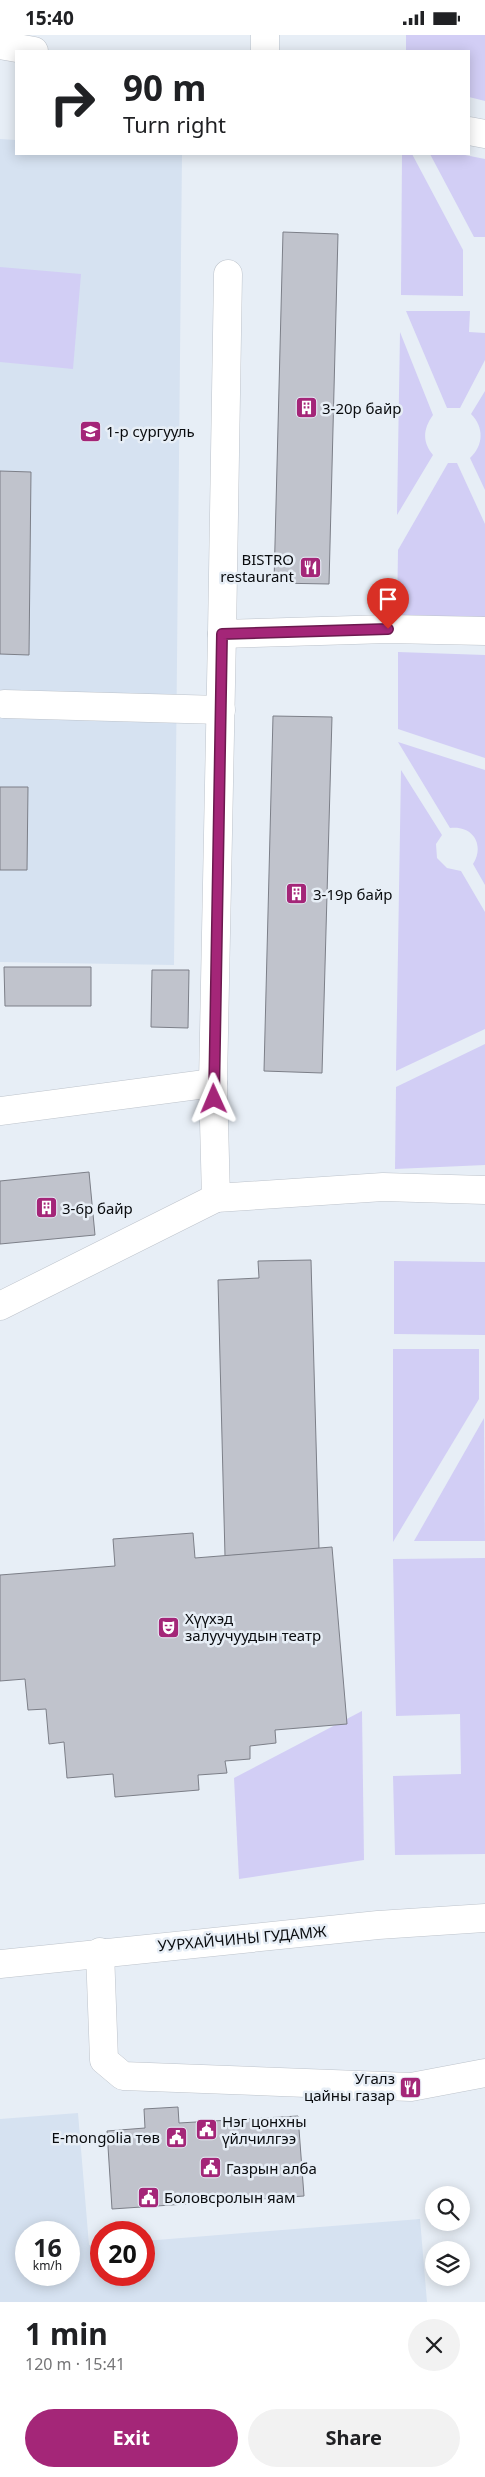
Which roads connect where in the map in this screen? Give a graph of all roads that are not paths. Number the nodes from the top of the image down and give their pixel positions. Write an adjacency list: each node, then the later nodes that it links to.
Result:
1 (265, 35): 4 (street)
2 (0, 45): 3 (street)
3 (28, 50)
4 (265, 50)
5 (470, 131): 6 (street)
6 (485, 134)
7 (228, 274): 9 (street)
8 (485, 631): 9 (street)
9 (222, 634): 11 (street)
10 (4, 704): 11 (street)
11 (221, 710): 12 (street)
12 (213, 1083): 13 (street); 15 (street)
13 (0, 1111)
14 (485, 1189): 15 (street)
15 (216, 1198): 16 (street)
16 (0, 1306)
17 (485, 1918): 18 (street, УУРХАЙЧИНЫ ГУДАМЖ)
18 (100, 1952): 19 (street, УУРХАЙЧИНЫ ГУДАМЖ); 20 (street)
19 (0, 1963)
20 (485, 2073)

